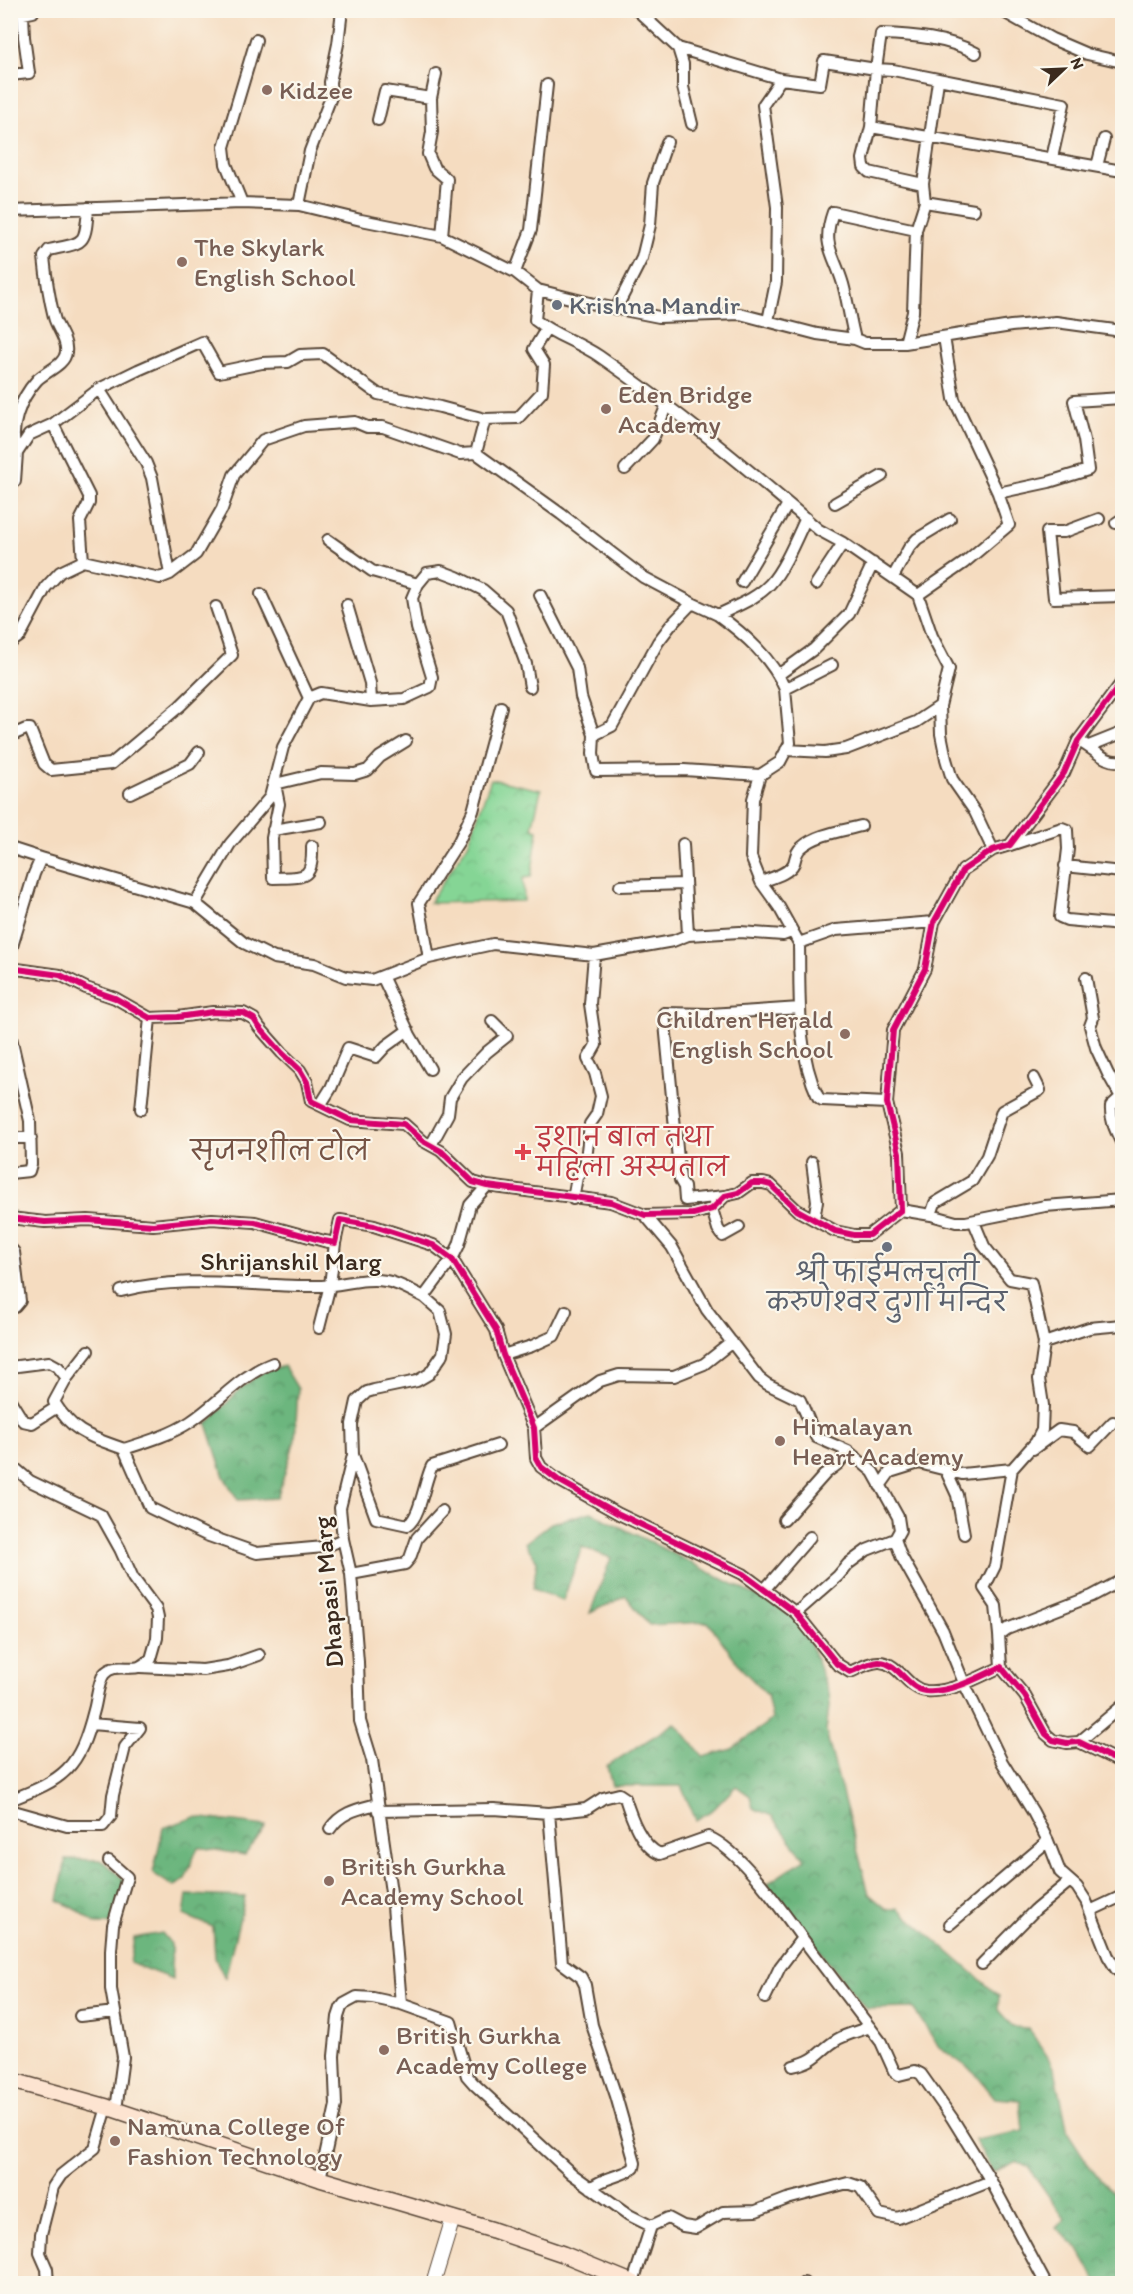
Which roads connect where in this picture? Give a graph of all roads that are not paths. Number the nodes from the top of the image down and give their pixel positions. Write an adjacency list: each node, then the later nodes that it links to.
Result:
1 (342, 10): 28 (street)
2 (637, 10): 6 (street)
3 (1000, 10): 8 (street)
4 (33, 12): 11 (street)
5 (256, 40): 27 (street)
6 (678, 48): 12 (street); 17 (street)
7 (976, 53): 9 (street)
8 (1122, 62)
9 (876, 69): 12 (street); 13 (street); 18 (street)
10 (436, 74): 15 (street)
11 (10, 75)
12 (781, 79): 37 (street)
13 (938, 81): 19 (street); 22 (street)
14 (548, 85): 34 (street)
15 (431, 98): 16 (street); 33 (street)
16 (378, 120)
17 (692, 124)
18 (871, 127): 19 (street); 25 (street)
19 (931, 138): 22 (street); 25 (street)
20 (1104, 139): 23 (street)
21 (667, 142): 36 (street)
22 (1052, 158): 23 (street)
23 (1097, 166): 24 (street)
24 (1122, 171)
25 (923, 184): 26 (street)
26 (925, 202): 30 (street); 32 (street)
27 (242, 203): 28 (street); 29 (street)
28 (299, 205): 33 (street)
29 (88, 208): 31 (street); 48 (street)
30 (975, 210)
31 (10, 211)
32 (916, 230): 41 (street); 42 (street)
33 (442, 236): 34 (street)
34 (515, 272): 35 (street)
35 (538, 290): 36 (street); 38 (street)
36 (616, 309): 37 (street)
37 (768, 321): 41 (street)
38 (546, 329): 45 (street); 46 (street)
39 (1122, 331): 40 (street)
40 (944, 337): 42 (street); 53 (street)
41 (855, 339): 42 (street)
42 (905, 344)
43 (99, 389): 46 (street); 47 (street); 63 (street)
44 (1122, 398): 53 (street)
45 (667, 404): 50 (street); 55 (street)
46 (485, 419): 49 (street)
47 (53, 424): 48 (street); 61 (street)
48 (17, 453): 52 (street)
49 (476, 453): 63 (street); 72 (street)
50 (625, 469)
51 (882, 476): 54 (street)
52 (10, 483)
53 (998, 493): 70 (street)
54 (835, 503)
55 (788, 504): 56 (street); 65 (street)
56 (806, 518): 60 (street); 75 (street)
57 (950, 519): 64 (street)
58 (1099, 519): 71 (street)
59 (328, 540): 66 (street)
60 (843, 543): 62 (street); 67 (street)
61 (83, 561): 63 (street); 76 (street)
62 (873, 563): 64 (street); 78 (street)
63 (170, 574)
64 (893, 577): 70 (street)
65 (742, 582)
66 (418, 584): 80 (street); 83 (street)
67 (816, 584)
68 (261, 594): 82 (street)
69 (540, 595): 87 (street)
70 (918, 595): 84 (street)
71 (1122, 596)
72 (692, 603): 75 (street); 87 (street)
73 (347, 605): 83 (street)
74 (216, 608): 88 (street)
75 (718, 615): 78 (street)
76 (10, 643)
77 (832, 665): 81 (street)
78 (778, 675): 81 (street)
79 (1122, 682): 90 (street)
80 (530, 687)
81 (784, 689): 92 (street)
82 (309, 698): 83 (street); 96 (street)
83 (371, 701)
84 (940, 706): 92 (street); 105 (street)
85 (501, 707): 120 (street)
86 (1119, 734): 91 (street)
87 (594, 735): 95 (street)
88 (10, 736)
89 (406, 741): 96 (street)
90 (1078, 741): 91 (street); 102 (street)
91 (1089, 746): 94 (street)
92 (786, 750): 95 (street)
93 (199, 752): 97 (street)
94 (1122, 761)
95 (760, 775): 109 (street)
96 (275, 784): 100 (street); 112 (street)
97 (130, 793)
98 (321, 822): 100 (street)
99 (861, 826): 109 (street)
100 (273, 830): 103 (street)
101 (683, 844): 110 (street)
102 (1010, 845): 105 (street); 107 (street)
103 (312, 846)
104 (10, 848): 106 (street)
105 (993, 850): 113 (street)
106 (42, 858): 112 (street); 118 (street)
107 (1065, 866): 108 (street); 114 (street)
108 (1122, 872)
109 (761, 882): 115 (street)
110 (684, 884): 111 (street); 116 (street)
111 (620, 886)
112 (195, 903): 122 (street)
113 (934, 922): 117 (street); 132 (street)
114 (1122, 925)
115 (791, 932): 116 (street); 117 (street)
116 (688, 935): 119 (street)
117 (799, 943): 124 (street)
118 (10, 953)
119 (594, 955): 120 (street); 143 (street)
120 (429, 958): 122 (street)
121 (10, 968): 125 (street)
122 (381, 976): 127 (street)
123 (1086, 978): 131 (street)
124 (800, 1008): 132 (street); 142 (street)
125 (150, 1018): 133 (street); 134 (street)
126 (492, 1021): 138 (street)
127 (408, 1030): 129 (street); 133 (street)
128 (10, 1033): 136 (street)
129 (430, 1069)
130 (1034, 1078): 148 (street)
131 (1122, 1096): 137 (street)
132 (887, 1102): 146 (street)
133 (321, 1104): 138 (street)
134 (141, 1109)
135 (10, 1138): 136 (street)
136 (31, 1138): 140 (street)
137 (1122, 1144)
138 (431, 1145): 141 (street)
139 (812, 1162): 150 (street)
140 (10, 1173)
141 (487, 1186): 143 (street); 155 (street)
142 (725, 1196): 145 (street); 150 (street)
143 (573, 1199): 147 (street)
144 (1122, 1200): 151 (street)
145 (712, 1209): 147 (street); 152 (street)
146 (901, 1210): 148 (street); 150 (street)
147 (645, 1215): 163 (street)
148 (931, 1215): 151 (street)
149 (10, 1218): 153 (street)
150 (814, 1219)
151 (974, 1221): 164 (street)
152 (739, 1227)
153 (335, 1243): 155 (street); 156 (street)
154 (10, 1248): 159 (street)
155 (453, 1259): 158 (street); 166 (street)
156 (330, 1285): 157 (street, Shrijanshil Marg); 158 (street, Shrijanshil Marg); 162 (street)
157 (121, 1291)
158 (424, 1297): 177 (street, Dhapasi Marg)
159 (10, 1308)
160 (566, 1311): 166 (street)
161 (1122, 1325): 164 (street)
162 (319, 1328)
163 (732, 1342): 173 (street); 176 (street)
164 (1044, 1343): 178 (street)
165 (88, 1351): 169 (street)
166 (503, 1355): 173 (street)
167 (273, 1363): 175 (street)
168 (10, 1367): 169 (street)
169 (67, 1378): 171 (street)
170 (10, 1400): 171 (street)
171 (57, 1407): 175 (street)
172 (1113, 1422): 178 (street)
173 (534, 1428): 191 (street)
174 (498, 1445): 177 (street)
175 (124, 1449): 187 (street)
176 (848, 1451): 182 (street); 184 (street)
177 (353, 1455): 187 (street, Dhapasi Marg)
178 (1023, 1456): 180 (street)
179 (10, 1464): 195 (street)
180 (1012, 1469): 181 (street); 193 (street)
181 (946, 1471): 182 (street); 185 (street)
182 (880, 1486): 188 (street)
183 (442, 1510): 189 (street)
184 (784, 1520)
185 (964, 1534)
186 (810, 1537): 191 (street)
187 (343, 1539): 189 (street, Dhapasi Marg)
188 (895, 1539): 192 (street); 197 (street)
189 (351, 1574): 203 (street, Dhapasi Marg)
190 (1122, 1580): 193 (street)
191 (764, 1590): 192 (street)
192 (796, 1613): 197 (street)
193 (999, 1635): 196 (street)
194 (260, 1655): 195 (street)
195 (140, 1666): 199 (street)
196 (1001, 1667): 197 (street); 200 (street)
197 (964, 1683): 207 (street)
198 (1122, 1706): 200 (street)
199 (91, 1724): 202 (street); 204 (street)
200 (1078, 1742): 201 (street)
201 (1122, 1763)
202 (10, 1800)
203 (378, 1808): 205 (street); 206 (street); 217 (street, Dhapasi Marg)
204 (10, 1810)
205 (549, 1813): 213 (street); 226 (street)
206 (330, 1829)
207 (1048, 1841): 209 (street); 212 (street)
208 (109, 1861): 218 (street)
209 (1070, 1881): 211 (street); 214 (street)
210 (1122, 1896): 211 (street)
211 (1090, 1911): 215 (street)
212 (950, 1924)
213 (802, 1938): 216 (street); 220 (street)
214 (982, 1964)
215 (1122, 1974)
216 (765, 1998)
217 (401, 2004): 224 (street); 226 (street)
218 (115, 2012): 219 (street); 223 (street)
219 (80, 2016)
220 (870, 2027): 221 (street); 225 (street)
221 (793, 2066)
222 (10, 2080): 223 (main road)
223 (112, 2109): 224 (main road); 229 (street)
224 (320, 2180): 227 (main road)
225 (991, 2181): 228 (street); 232 (street)
226 (591, 2188): 228 (street)
227 (459, 2220): 230 (street); 231 (main road)
228 (651, 2226): 231 (street)
229 (48, 2283)
230 (433, 2283)
231 (634, 2283)
232 (1046, 2283)

